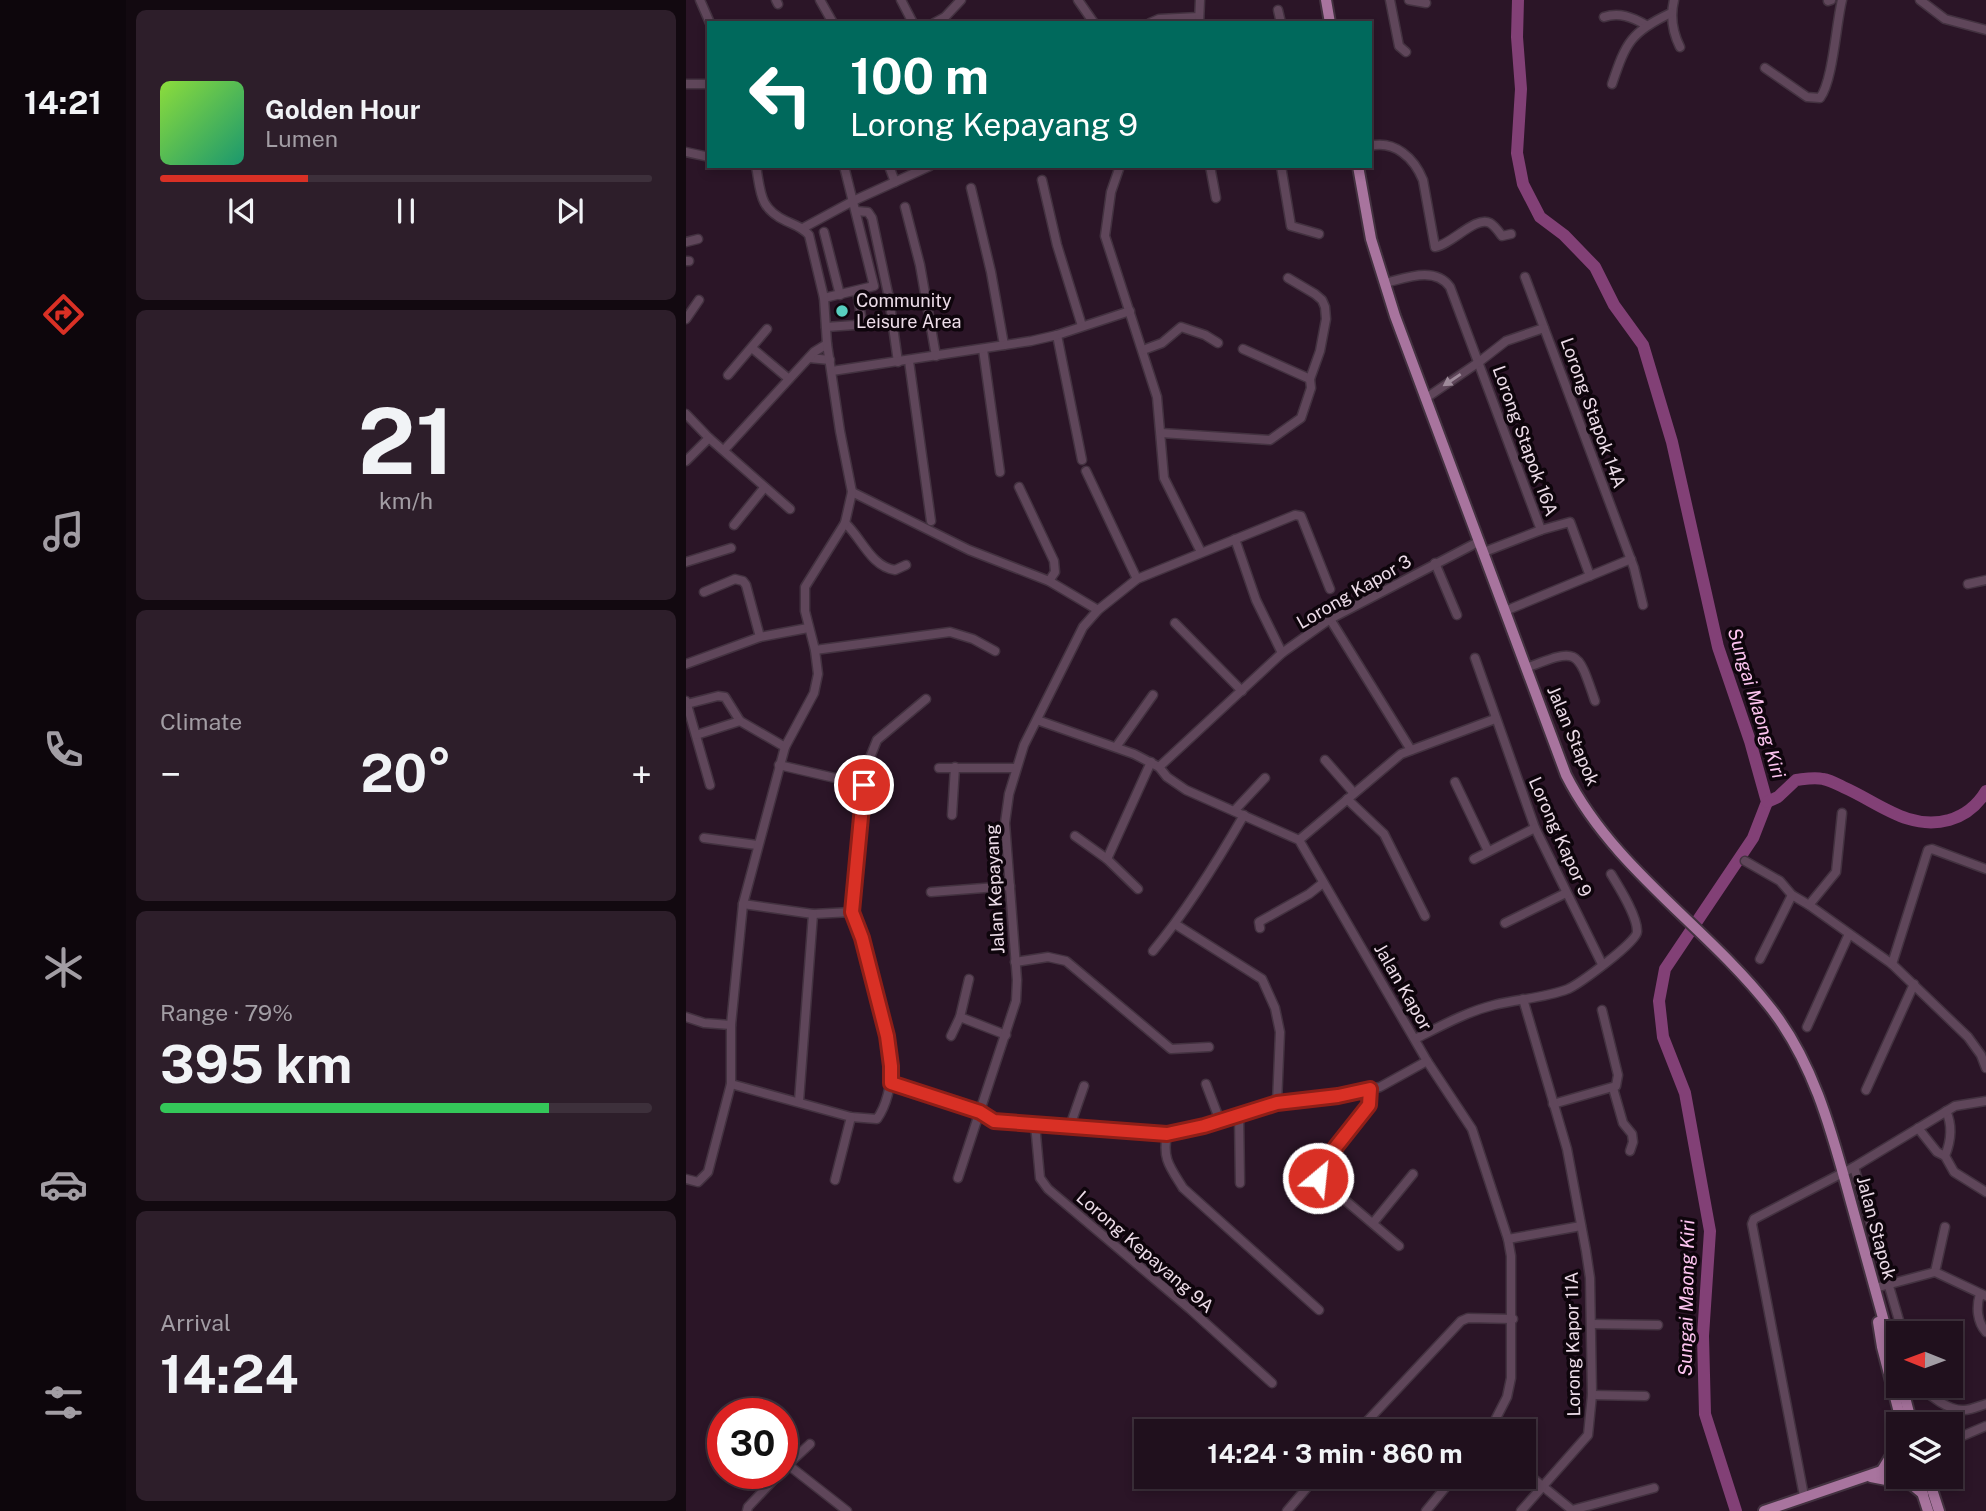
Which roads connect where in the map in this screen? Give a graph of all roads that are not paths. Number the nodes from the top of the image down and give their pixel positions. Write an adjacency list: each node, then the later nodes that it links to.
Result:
1 (700, 0): 18 (street)
2 (820, 0): 19 (street)
3 (901, 0): 20 (street)
4 (961, 0): 21 (street)
5 (1079, 0): 22 (street)
6 (1199, 0): 17 (street)
7 (1390, 0): 29 (street)
8 (1409, 0): 13 (street)
9 (1674, 0): 15 (street)
10 (1842, 0): 30 (street)
11 (1920, 0): 27 (street)
12 (1329, 1): 25 (main road)
13 (1426, 3)
14 (1278, 10): 24 (street)
15 (1671, 13): 26 (street); 28 (street)
16 (1604, 17): 26 (street)
17 (1199, 20): 23 (street)
18 (709, 21)
19 (832, 21)
20 (912, 21)
21 (938, 21)
22 (1093, 21)
23 (1154, 21)
24 (1280, 21)
25 (1330, 21)
26 (1646, 25): 32 (street)
27 (1986, 30)
28 (1679, 47)
29 (1406, 52)
30 (1765, 68)
31 (686, 84): 33 (street)
32 (1612, 84)
33 (707, 85)
34 (1372, 146): 55 (street)
35 (686, 152): 36 (street)
36 (707, 157)
37 (756, 168): 52 (street)
38 (845, 168): 49 (street)
39 (890, 168): 46 (street)
40 (926, 168): 46 (street)
41 (1119, 168): 67 (street)
42 (1210, 168): 48 (street)
43 (1281, 168): 54 (street)
44 (1358, 168): 60 (main road, Jalan Stapok)
45 (1042, 180): 70 (street)
46 (895, 182): 49 (street)
47 (971, 188): 76 (street)
48 (1216, 198)
49 (853, 201): 51 (street); 52 (street)
50 (905, 206): 81 (street)
51 (856, 211): 61 (street); 62 (street)
52 (803, 229): 65 (street)
53 (824, 232): 64 (street)
54 (1319, 234)
55 (1511, 234)
56 (698, 239): 57 (street)
57 (686, 242)
58 (1525, 277): 71 (street, Lorong Stapok 14A)
59 (1288, 278): 90 (street)
60 (1385, 283): 86 (street, Lorong Stapok 16A); 91 (main road, Jalan Stapok)
61 (886, 284): 62 (street); 85 (street)
62 (874, 286): 63 (street)
63 (856, 291): 64 (street); 69 (street)
64 (840, 295): 65 (street)
65 (824, 298): 69 (street)
66 (699, 300): 68 (street)
67 (1130, 311): 70 (street); 80 (street)
68 (686, 318)
69 (826, 327): 75 (street)
70 (1082, 327): 73 (street)
71 (1544, 328): 86 (street); 112 (street, Lorong Stapok 14A)
72 (767, 329): 77 (street)
73 (1056, 335): 76 (street); 97 (street)
74 (1218, 343): 80 (street)
75 (827, 344): 82 (street); 83 (street)
76 (1004, 345): 78 (street)
77 (752, 348): 88 (street); 89 (street)
78 (982, 349): 81 (street); 99 (street)
79 (1243, 349): 90 (street)
80 (1143, 350): 93 (street)
81 (936, 356): 84 (street)
82 (809, 358): 83 (street); 89 (street)
83 (830, 359): 87 (street)
84 (909, 361): 85 (street); 104 (street)
85 (898, 362): 87 (street)
86 (1479, 362): 91 (street, one-way to 91); 107 (street, Lorong Stapok 16A)
87 (832, 371): 102 (street)
88 (728, 375)
89 (789, 379): 95 (street)
90 (1310, 379): 93 (street)
91 (1426, 398): 109 (main road, Jalan Stapok)
92 (686, 414): 94 (street)
93 (1161, 433): 111 (street)
94 (709, 438): 95 (street); 96 (street)
95 (724, 450): 101 (street)
96 (688, 460)
97 (1082, 460)
98 (1086, 471): 117 (street)
99 (1000, 472)
100 (1019, 486): 119 (street)
101 (764, 488): 103 (street); 106 (street)
102 (852, 492): 105 (street); 119 (street)
103 (790, 509)
104 (931, 521)
105 (845, 523): 115 (street); 129 (street)
106 (734, 525)
107 (1541, 530): 109 (street, Lorong Kapor 3); 116 (street, Lorong Kapor 3)
108 (1235, 539): 111 (street, Jalan Kepayang); 121 (street, Jalan Kepayang); 133 (street)
109 (1482, 547): 114 (street, Lorong Kapor 3); 125 (main road, Jalan Stapok)
110 (731, 548): 113 (street)
111 (1201, 552): 117 (street, Jalan Kepayang)
112 (1631, 559): 116 (street); 123 (street, Lorong Stapok 14A)
113 (686, 562)
114 (1435, 563): 126 (street); 127 (street, Lorong Kapor 3)
115 (906, 565)
116 (1590, 576): 125 (street)
117 (1137, 579): 124 (street, Jalan Kepayang)
118 (1986, 580): 120 (street)
119 (1049, 581): 124 (street)
120 (1968, 584)
121 (1330, 589)
122 (704, 592): 130 (street)
123 (1643, 605)
124 (1098, 610): 143 (street, Jalan Kepayang)
125 (1504, 611): 136 (main road, Jalan Stapok)
126 (1457, 615)
127 (1330, 619): 133 (street, Lorong Kapor 3); 148 (street)
128 (1175, 623): 137 (street)
129 (808, 628): 130 (street); 131 (street)
130 (760, 637): 135 (street)
131 (815, 650): 132 (street); 146 (street)
132 (995, 651)
133 (1282, 653): 137 (street, Lorong Kapor 3)
134 (1475, 659): 142 (street, Lorong Kapor 9)
135 (686, 664)
136 (1526, 668): 140 (street); 232 (main road, Jalan Stapok)
137 (1242, 691): 151 (street, Lorong Kapor 3)
138 (1153, 695): 147 (street)
139 (926, 699): 158 (street)
140 (1595, 701)
141 (686, 703): 144 (street); 145 (street)
142 (1495, 719): 148 (street); 164 (street, Lorong Kapor 9)
143 (1037, 720): 147 (street); 154 (street, Jalan Kepayang)
144 (740, 721): 145 (street); 146 (street)
145 (696, 735): 157 (street)
146 (785, 747): 150 (street)
147 (1116, 747): 151 (street)
148 (1411, 750): 159 (street)
149 (1325, 760): 159 (street)
150 (779, 765): 158 (street); 168 (street)
151 (1156, 765): 160 (street); 170 (street)
152 (955, 767): 153 (street); 154 (street); 162 (street)
153 (939, 768)
154 (1015, 768): 176 (street, Jalan Kepayang)
155 (1265, 778): 160 (street)
156 (1455, 782): 169 (street)
157 (710, 785)
158 (864, 785): 183 (street)
159 (1350, 796): 167 (street); 185 (street)
160 (1234, 811): 163 (street)
161 (1842, 813): 182 (street)
162 (952, 815)
163 (1244, 815): 167 (street); 187 (street)
164 (1535, 828): 169 (street); 179 (street, Lorong Kapor 9)
165 (1075, 836): 170 (street)
166 (704, 838): 168 (street)
167 (1299, 839): 175 (street, Jalan Kapor)
168 (757, 845): 181 (street)
169 (1488, 851): 171 (street)
170 (1107, 859): 177 (street)
171 (1474, 859)
172 (1745, 861): 180 (street)
173 (1986, 869): 194 (street)
174 (1611, 874): 193 (street, Lorong Kapor 9)
175 (1323, 883): 188 (street); 205 (street, Jalan Kapor)
176 (1010, 886): 178 (street); 192 (street, Jalan Kepayang)
177 (1138, 889)
178 (931, 892)
179 (1566, 893): 186 (street); 193 (street, Lorong Kapor 9)
180 (1792, 895): 182 (street); 191 (street)
181 (743, 904): 184 (street); 201 (street)
182 (1809, 905): 189 (street)
183 (852, 912): 184 (street); 209 (street)
184 (813, 914): 216 (street)
185 (1425, 916)
186 (1506, 923)
187 (1175, 924): 190 (street); 218 (street)
188 (1260, 928)
189 (1849, 934): 194 (street); 202 (street)
190 (1153, 951)
191 (1760, 959)
192 (1015, 962): 203 (street, Jalan Kepayang); 206 (street)
193 (1602, 964): 197 (street, Lorong Kapor 9)
194 (1892, 964): 196 (street)
195 (969, 979): 200 (street)
196 (1914, 984): 208 (street); 215 (street)
197 (1522, 999): 205 (street, Lorong Kapor 9); 219 (street, Lorong Kapor 11A)
198 (1602, 1010): 213 (street)
199 (686, 1017): 201 (street)
200 (961, 1017): 203 (street); 204 (street)
201 (731, 1025): 210 (street)
202 (1807, 1027)
203 (1006, 1035): 221 (street, Jalan Kepayang)
204 (951, 1036)
205 (1415, 1039): 207 (street, Jalan Kapor)
206 (1209, 1047)
207 (1427, 1061): 214 (street); 242 (street, Jalan Kapor)
208 (1986, 1068)
209 (891, 1083): 221 (street); 223 (street)
210 (731, 1084): 216 (street); 235 (street)
211 (1206, 1084): 224 (street)
212 (1084, 1086): 226 (street)
213 (1614, 1088): 219 (street); 229 (street)
214 (1370, 1089): 218 (street); 239 (street)
215 (1866, 1090)
216 (799, 1101): 223 (street)
217 (1986, 1101): 220 (street)
218 (1277, 1103): 222 (street)
219 (1553, 1104): 240 (street, Lorong Kapor 11A)
220 (1946, 1111): 227 (street); 230 (street)
221 (980, 1112): 225 (street); 234 (street, Jalan Kepayang)
222 (1239, 1115): 224 (street); 237 (street)
223 (851, 1117): 236 (street)
224 (1220, 1121): 228 (street)
225 (1035, 1124): 226 (street); 256 (street, Lorong Kepayang 9A)
226 (1070, 1126): 228 (street)
227 (1918, 1128): 230 (street); 231 (street)
228 (1167, 1134): 249 (street)
229 (1630, 1151)
230 (1945, 1156): 238 (street)
231 (1854, 1167): 232 (street); 245 (street)
232 (1843, 1173): 246 (main road, Jalan Stapok); 282 (street)
233 (1413, 1174): 239 (street)
234 (958, 1178)
235 (686, 1179)
236 (835, 1180)
237 (1240, 1183)
238 (1986, 1192)
239 (1373, 1223): 243 (street)
240 (1581, 1226): 242 (street); 252 (street, Lorong Kapor 11A)
241 (1945, 1227): 244 (street)
242 (1508, 1239): 250 (street, Jalan Kapor)
243 (1399, 1246)
244 (1935, 1272): 245 (street); 247 (street)
245 (1889, 1284): 246 (street); 251 (street)
246 (1875, 1288): 248 (main road, Jalan Stapok)
247 (1983, 1295): 255 (street)
248 (1879, 1309): 254 (main road, Jalan Stapok); 261 (main road)
249 (1319, 1310)
250 (1513, 1319): 262 (street); 263 (street, Jalan Kapor)
251 (1899, 1321)
252 (1592, 1324): 253 (street); 257 (street, Lorong Kapor 11A)
253 (1658, 1325)
254 (1886, 1332)
255 (1986, 1332)
256 (1272, 1383)
257 (1592, 1395): 258 (street); 274 (street, Lorong Kapor 11A)
258 (1644, 1396)
259 (1934, 1398): 260 (street)
260 (1986, 1404)
261 (1904, 1412)
262 (1369, 1419)
263 (1496, 1419)
264 (1986, 1426): 265 (street)
265 (1963, 1436)
266 (810, 1444): 267 (street)
267 (798, 1455)
268 (1886, 1464): 270 (main road)
269 (1886, 1470): 270 (main road)
270 (1881, 1472): 271 (main road)
271 (1868, 1477): 281 (main road); 282 (main road)
272 (798, 1479): 285 (street)
273 (1536, 1481): 274 (street)
274 (1542, 1486): 275 (street); 288 (street, Lorong Kapor 11A)
275 (1654, 1488)
276 (765, 1489): 284 (street)
277 (1306, 1489): 286 (street)
278 (1444, 1489): 287 (street)
279 (1926, 1489): 281 (main road)
280 (1930, 1489): 281 (main road)
281 (1928, 1492): 289 (main road); 290 (main road)
282 (1804, 1496): 283 (main road)
283 (1766, 1510)
284 (747, 1511)
285 (847, 1511)
286 (1287, 1511)
287 (1426, 1511)
288 (1521, 1511)
289 (1928, 1511)
290 (1939, 1511)

